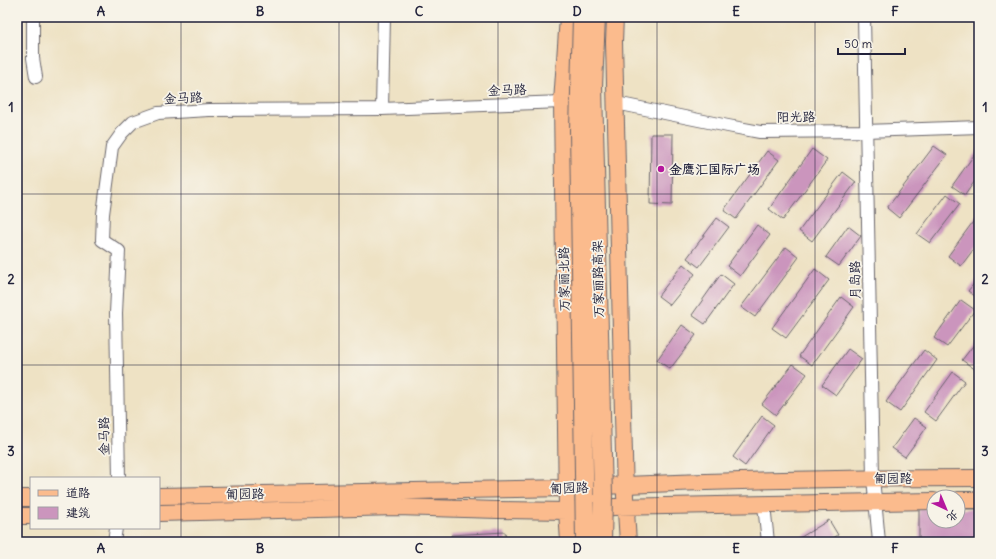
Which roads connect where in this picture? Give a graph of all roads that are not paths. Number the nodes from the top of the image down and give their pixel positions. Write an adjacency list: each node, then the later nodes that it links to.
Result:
1 (33, 17): 8 (street)
2 (384, 17): 11 (street)
3 (568, 17): 9 (main road, 万家丽北路)
4 (582, 17): 35 (highway, 万家丽路高架, bridge)
5 (596, 17): 36 (highway, 万家丽路高架, bridge)
6 (615, 17): 10 (main road)
7 (864, 17): 13 (street, 月岛路)
8 (36, 77)
9 (562, 102): 11 (street, 金马路); 18 (main road, 万家丽北路)
10 (616, 103): 13 (street, 阳光路); 17 (main road)
11 (382, 109): 14 (street, 金马路)
12 (979, 127): 13 (street, 阳光路)
13 (865, 130): 15 (street, 月岛路)
14 (119, 477)
15 (873, 478): 16 (main road, 匍园路); 17 (main road, 匍园路); 25 (street, 月岛路)
16 (979, 478)
17 (625, 485): 18 (main road, 匍园路); 27 (main road)
18 (567, 488): 19 (main road, 匍园路); 28 (main road, 万家丽北路)
19 (160, 496)
20 (17, 498): 21 (main road)
21 (30, 498)
22 (966, 500): 23 (main road)
23 (979, 500)
24 (926, 501): 25 (main road, 匍园路)
25 (876, 502): 26 (main road, 匍园路); 39 (street, 月岛路)
26 (764, 504): 27 (main road, 匍园路); 38 (street)
27 (626, 507): 28 (main road, 匍园路); 37 (main road)
28 (567, 511): 29 (main road, 匍园路); 34 (main road, 万家丽北路)
29 (160, 513)
30 (17, 516): 31 (main road)
31 (30, 516)
32 (116, 529): 33 (street)
33 (114, 542)
34 (569, 542)
35 (585, 542)
36 (602, 542)
37 (628, 542)
38 (768, 542)
39 (879, 542)

